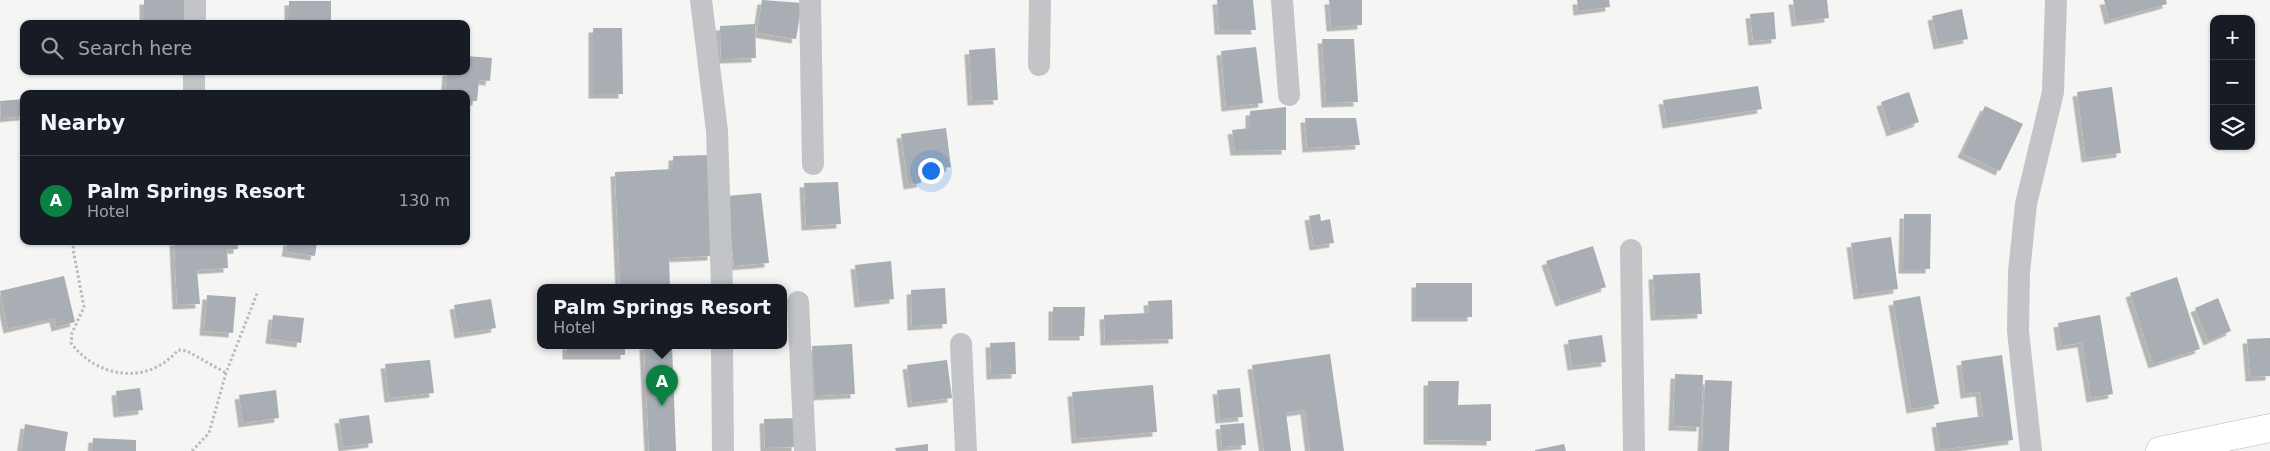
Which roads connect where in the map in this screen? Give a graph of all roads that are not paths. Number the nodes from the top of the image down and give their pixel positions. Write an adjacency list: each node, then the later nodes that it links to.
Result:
1 (195, 0): 7 (street)
2 (701, 0): 14 (street)
3 (810, 0): 12 (street)
4 (1040, 0): 8 (street)
5 (1282, 0): 11 (street)
6 (2056, 0): 23 (street)
7 (195, 20)
8 (1039, 65)
9 (194, 75): 10 (street)
10 (194, 90)
11 (1289, 95)
12 (813, 164)
13 (1631, 250): 22 (street)
14 (722, 284)
15 (798, 302): 20 (street)
16 (961, 344): 21 (street)
17 (722, 349): 19 (street)
18 (2270, 428): 24 (highway)
19 (723, 451)
20 (805, 451)
21 (966, 451)
22 (1634, 451)
23 (2031, 451)
24 (2160, 451)

